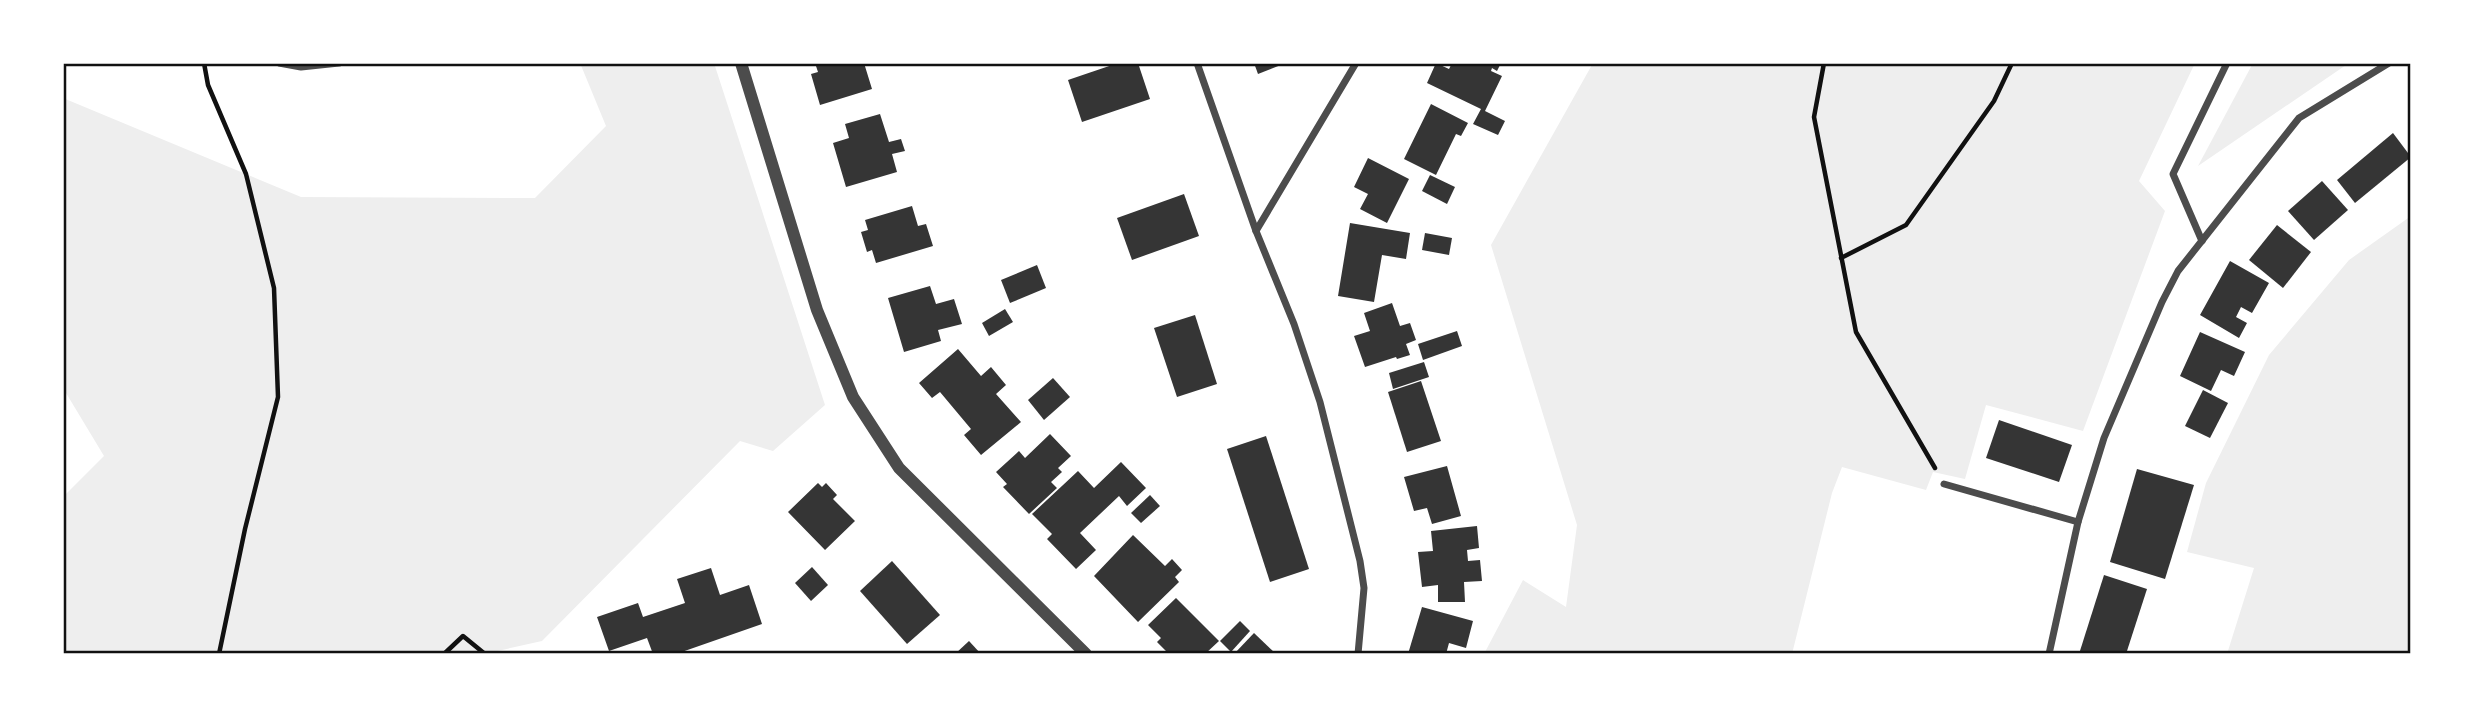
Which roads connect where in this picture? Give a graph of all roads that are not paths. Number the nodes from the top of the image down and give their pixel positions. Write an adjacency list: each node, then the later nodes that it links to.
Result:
1 (279, 63): 2 (street)
2 (339, 63)
3 (741, 63): 12 (street)
4 (1197, 63): 8 (street)
5 (1356, 63): 8 (street)
6 (2227, 63): 9 (street)
7 (2389, 63): 9 (street)
8 (1256, 232): 13 (street)
9 (2202, 241): 11 (street)
10 (1944, 484): 11 (street)
11 (2078, 522): 14 (street)
12 (1086, 654)
13 (1358, 654)
14 (2049, 654)

